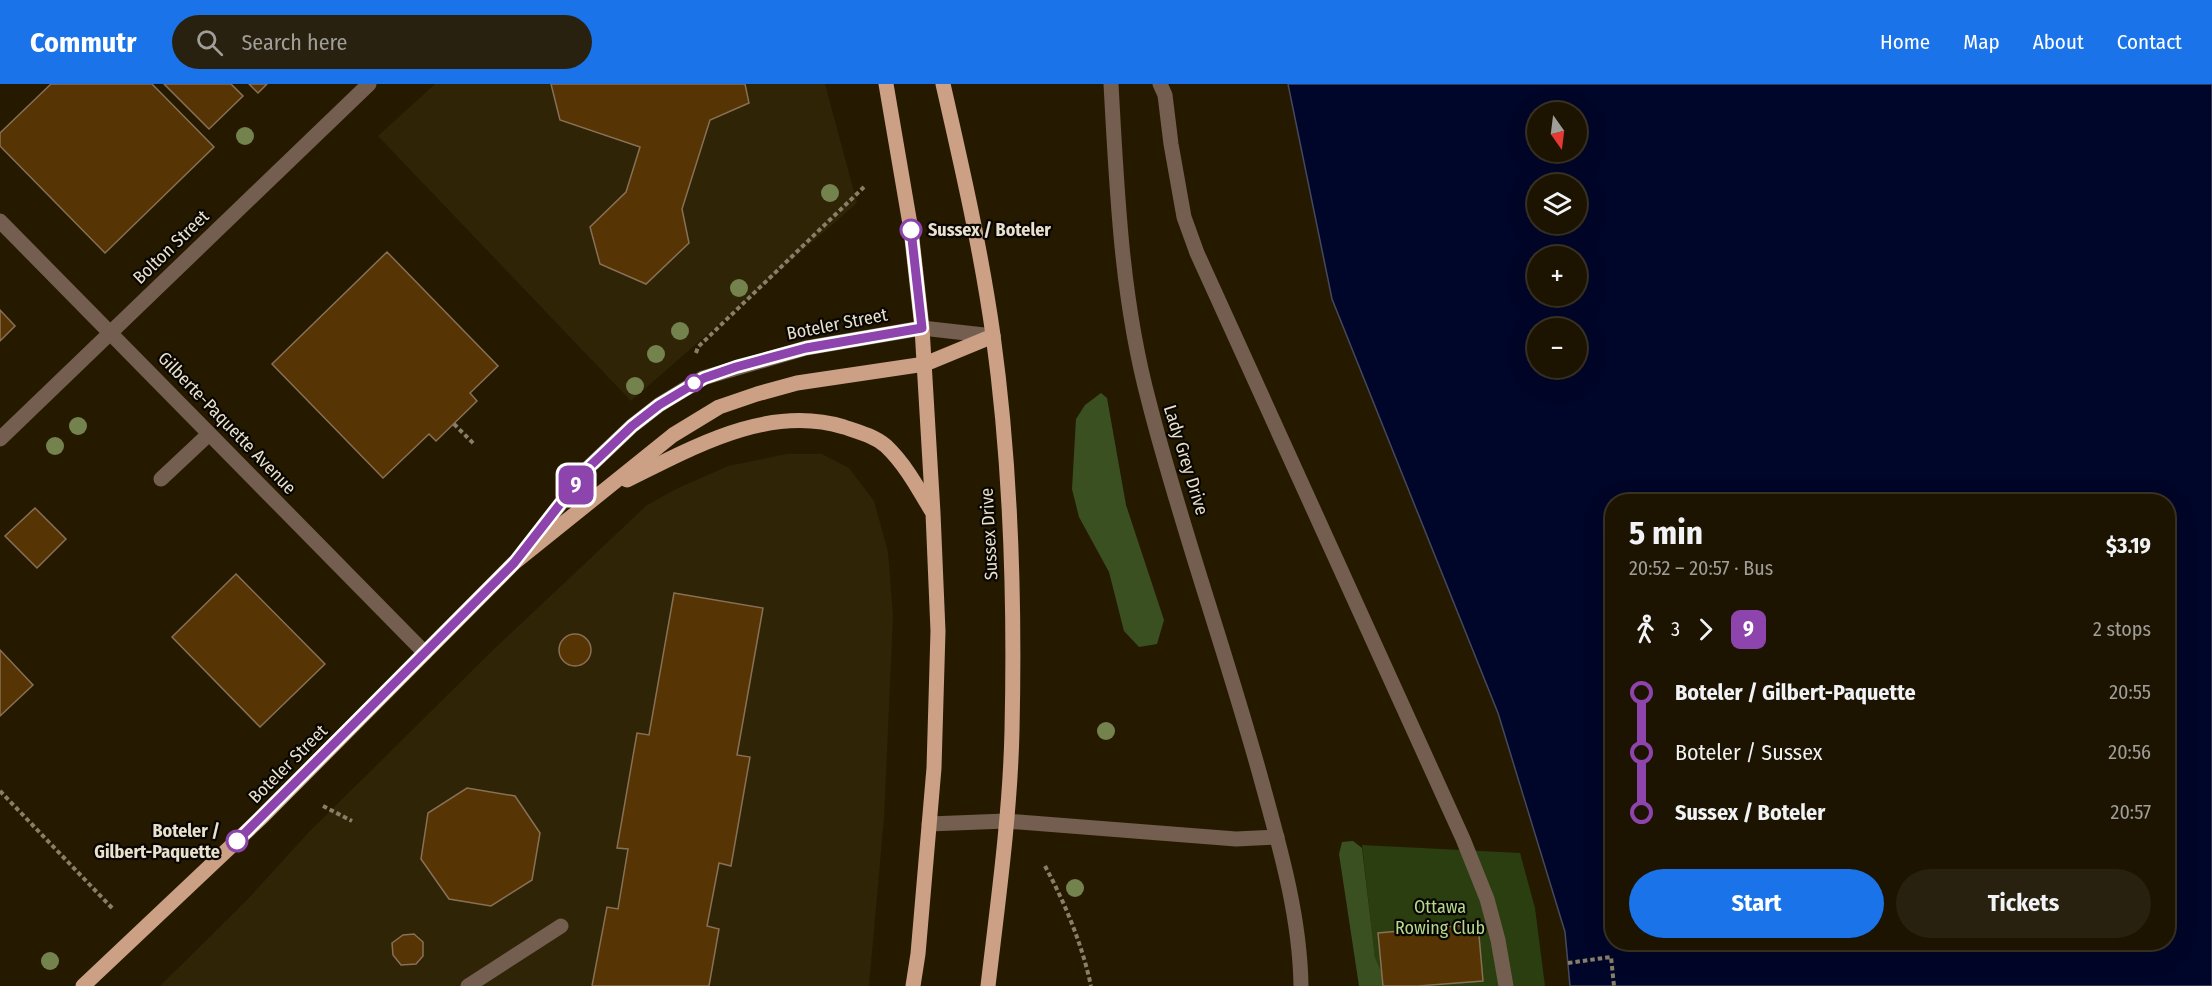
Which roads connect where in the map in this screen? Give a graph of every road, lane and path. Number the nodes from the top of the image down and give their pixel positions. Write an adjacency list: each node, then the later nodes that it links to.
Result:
1 (369, 84): 9 (street, Bolton Street)
2 (886, 84): 8 (main road)
3 (943, 84): 10 (main road, Sussex Drive)
4 (1111, 84): 27 (street, Lady Grey Drive)
5 (1160, 84): 38 (street)
6 (864, 187): 11 (path)
7 (0, 220): 9 (street, Gilberte-Paquette Avenue)
8 (922, 328): 10 (street, Boteler Street); 12 (main road); 20 (street, Boteler Street)
9 (110, 332): 14 (street, Gilberte-Paquette Avenue); 15 (street, Bolton Street)
10 (993, 336): 12 (main road, Boteler Street); 25 (main road, Sussex Drive)
11 (696, 355)
12 (925, 364): 18 (main road, Boteler Street); 19 (main road)
13 (454, 424): 16 (path)
14 (209, 434): 17 (street); 21 (street, Gilberte-Paquette Avenue)
15 (0, 439)
16 (474, 444)
17 (160, 479)
18 (603, 492): 19 (main road); 20 (main road, Boteler Street)
19 (933, 513): 26 (main road)
20 (514, 563): 21 (main road, Boteler Street)
21 (425, 653): 32 (main road, Boteler Street)
22 (0, 791): 29 (path)
23 (323, 806): 24 (path)
24 (352, 821)
25 (1006, 821): 26 (street); 27 (street); 35 (main road, Sussex Drive)
26 (929, 824): 34 (main road)
27 (1277, 837): 37 (street, Lady Grey Drive)
28 (1045, 866): 36 (path)
29 (113, 909)
30 (561, 926): 33 (street)
31 (1568, 963): 39 (path)
32 (83, 986)
33 (468, 986)
34 (913, 986)
35 (988, 986)
36 (1091, 986)
37 (1301, 986)
38 (1506, 986)
39 (1614, 986)

